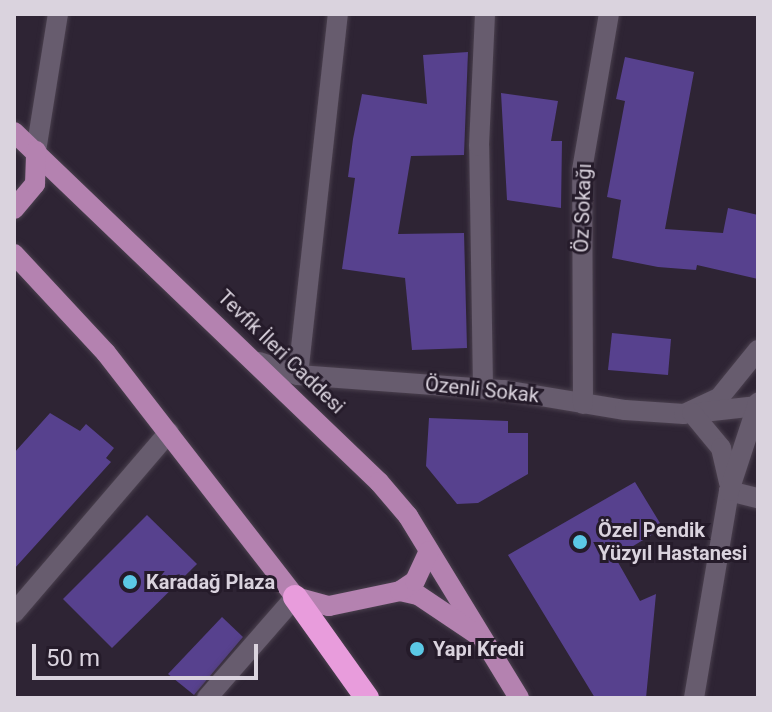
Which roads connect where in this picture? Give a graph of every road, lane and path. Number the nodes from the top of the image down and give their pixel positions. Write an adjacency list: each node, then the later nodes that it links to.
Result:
1 (58, 14): 6 (street)
2 (338, 14): 11 (street)
3 (485, 14): 12 (street)
4 (609, 14): 13 (street, Öz Sokağı)
5 (14, 132): 6 (main road, Tevfik İleri Caddesi)
6 (36, 151): 7 (main road); 10 (main road, Tevfik İleri Caddesi)
7 (14, 209)
8 (14, 254): 16 (main road)
9 (758, 350): 15 (street)
10 (259, 362): 11 (street, Özenli Sokak); 19 (main road, Tevfik İleri Caddesi)
11 (298, 375): 12 (street, Özenli Sokak)
12 (483, 388): 13 (street, Özenli Sokak)
13 (583, 404): 15 (street, Özenli Sokak)
14 (758, 405): 15 (street, Özenli Sokak); 17 (street)
15 (697, 411): 17 (street)
16 (169, 432): 21 (main road); 22 (street)
17 (729, 491): 18 (street); 27 (street)
18 (758, 498)
19 (429, 551): 20 (main road); 23 (main road, Tevfik İleri Caddesi)
20 (400, 591): 21 (main road); 23 (main road, Tevfik İleri Caddesi)
21 (295, 597): 24 (street); 25 (highway)
22 (14, 613)
23 (479, 636): 26 (main road, Tevfik İleri Caddesi)
24 (207, 698)
25 (367, 698)
26 (519, 698)
27 (694, 698)

